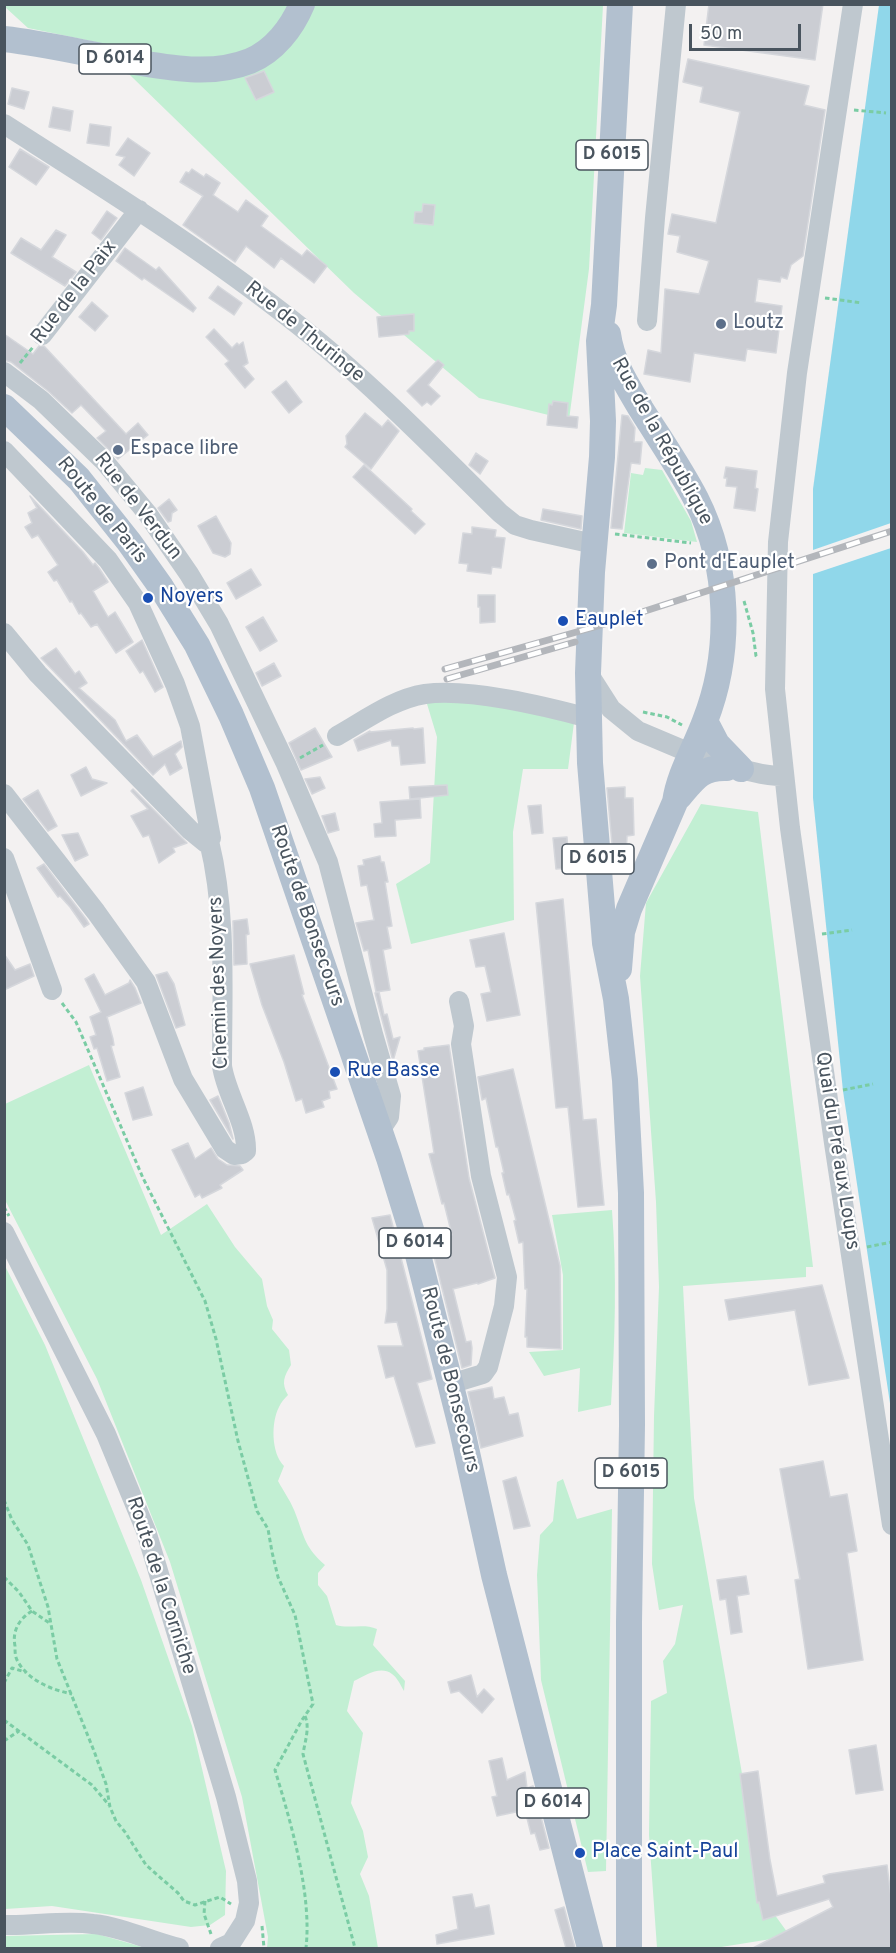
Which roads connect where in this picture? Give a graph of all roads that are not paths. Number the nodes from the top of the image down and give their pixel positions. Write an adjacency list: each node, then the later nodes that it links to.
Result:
1 (302, 4): 5 (main road, D 6014)
2 (620, 4): 8 (main road, Rue de la République / D 6015)
3 (676, 4): 9 (street)
4 (853, 4): 26 (street, Quai du Pré aux Loups)
5 (4, 39)
6 (4, 124): 7 (street, Rue de Thuringe)
7 (139, 210): 10 (street, Rue de la Paix); 16 (street, Rue de Thuringe)
8 (604, 305): 12 (main road, Rue de la République / D 6015); 14 (main road, Rue de la République / D 6015)
9 (647, 321)
10 (42, 335)
11 (7, 374): 35 (street, Rue de Verdun)
12 (639, 404): 14 (main road); 22 (main road, Rue de la République / D 6015)
13 (4, 407): 17 (main road, Route de Paris / D 6014)
14 (603, 421): 16 (main road, Rue de la République / D 6015)
15 (4, 451): 18 (street, Chemin des Noyers)
16 (594, 538): 20 (main road, Rue de la République / D 6015)
17 (129, 542): 18 (street); 27 (main road, Route de Paris / D 6014)
18 (108, 560): 30 (street, Chemin des Noyers)
19 (4, 633): 30 (street)
20 (588, 673): 21 (main road, Rue de la République / D 6015); 24 (street)
21 (589, 718): 23 (street); 33 (main road, D 6015)
22 (705, 721): 24 (main road, Rue de la République / D 6015); 25 (main road)
23 (337, 736)
24 (692, 754): 25 (street); 29 (main road, D 6015)
25 (734, 768): 26 (street); 29 (main road)
26 (784, 776): 38 (street, Quai du Pré aux Loups)
27 (262, 788): 35 (main road, Route de Bonsecours / D 6014)
28 (4, 794): 30 (street, Chemin des Noyers)
29 (675, 802): 33 (main road, D 6015)
30 (209, 841)
31 (4, 858): 32 (street)
32 (52, 990)
33 (616, 999): 43 (main road, D 6015)
34 (459, 1001): 37 (street)
35 (379, 1132): 37 (main road, Route de Bonsecours / D 6014)
36 (4, 1232): 40 (street, Route de la Corniche)
37 (450, 1384): 42 (main road, Route de Bonsecours / D 6014)
38 (891, 1525)
39 (4, 1925): 41 (street)
40 (215, 1942)
41 (179, 1948)
42 (590, 1948)
43 (629, 1948)

